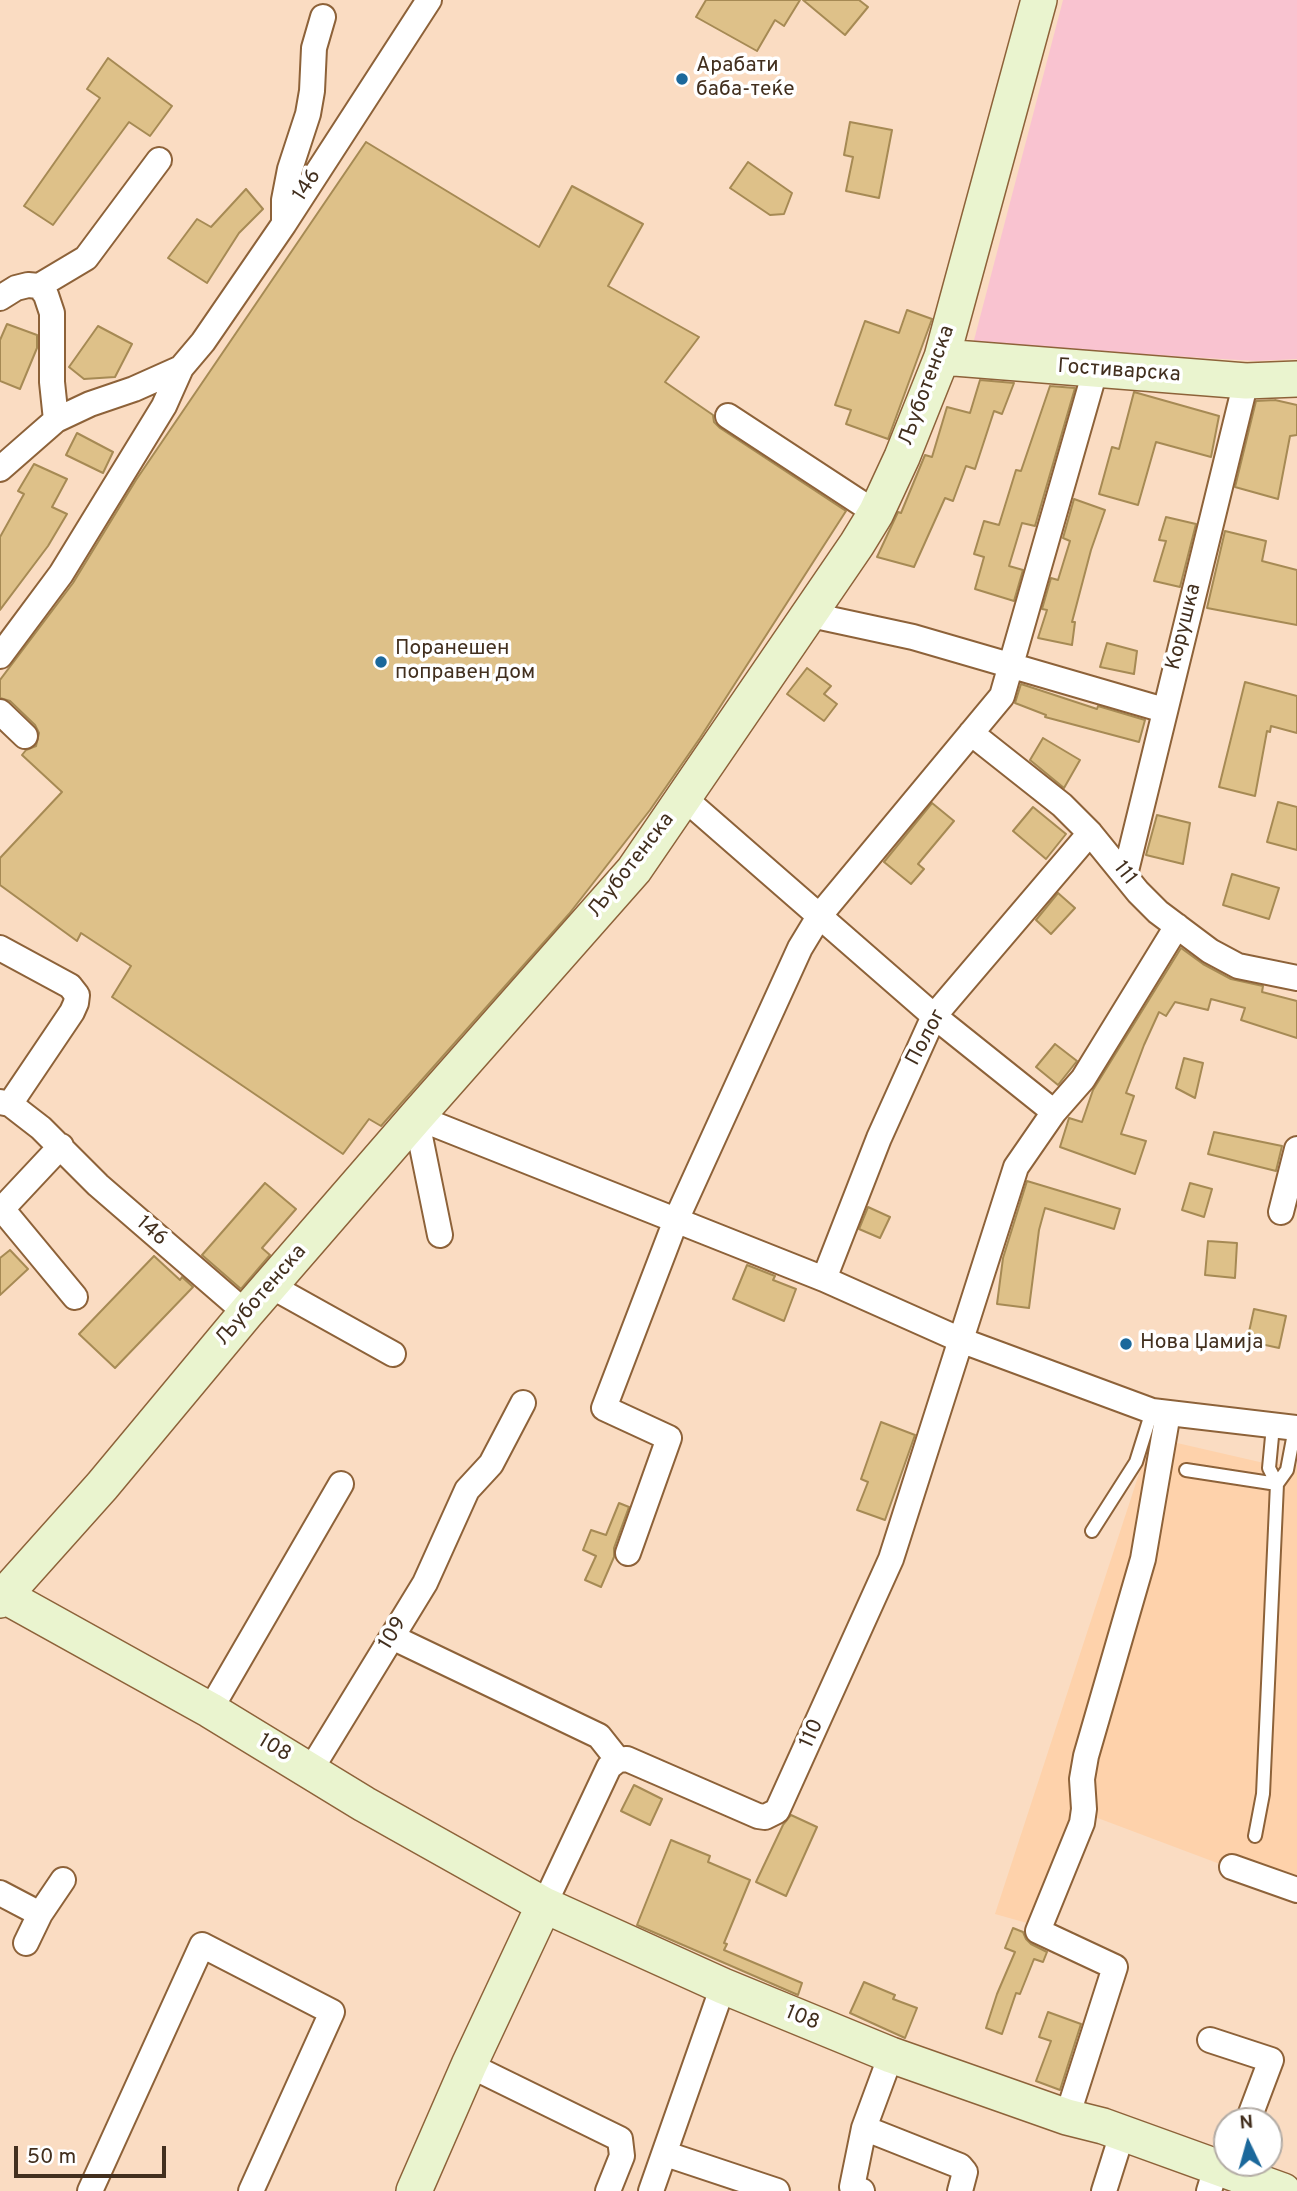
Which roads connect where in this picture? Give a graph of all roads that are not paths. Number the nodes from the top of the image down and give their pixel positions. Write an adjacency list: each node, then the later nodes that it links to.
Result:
1 (429, 0): 5 (street, 146)
2 (1039, 0): 8 (street, Љуботенска)
3 (323, 17): 5 (street)
4 (159, 160): 6 (street)
5 (284, 224): 9 (street, 146)
6 (39, 286): 7 (street); 14 (street)
7 (0, 298)
8 (942, 358): 10 (street, Гостиварска); 16 (street, Љуботенска)
9 (181, 368): 14 (street, 146); 18 (street, 146)
10 (1096, 371): 12 (street, Гостиварска); 19 (street)
11 (1297, 379): 12 (street, Гостиварска)
12 (1246, 381): 20 (street, Корушка)
13 (728, 416): 16 (street)
14 (57, 420): 15 (street, 146)
15 (0, 469)
16 (876, 513): 17 (street, Љуботенска)
17 (811, 615): 19 (street); 24 (street, Љуботенска)
18 (0, 656)
19 (1012, 664): 20 (street); 22 (street)
20 (1164, 710): 26 (street, Корушка)
21 (0, 712): 23 (street)
22 (971, 733): 25 (street, 111); 27 (street)
23 (25, 736)
24 (684, 798): 27 (street); 34 (street, Љуботенска)
25 (1090, 833): 26 (street, 111); 31 (street, Полог)
26 (1125, 875): 28 (street, 111)
27 (820, 915): 31 (street); 38 (street)
28 (1177, 926): 30 (street, 111); 33 (street)
29 (0, 948): 32 (street, 146)
30 (1297, 978)
31 (934, 1016): 33 (street); 40 (street, Полог)
32 (5, 1103): 35 (street, 146)
33 (1054, 1112): 44 (street)
34 (416, 1117): 38 (street); 39 (street); 41 (street, Љуботенска)
35 (61, 1146): 42 (street); 43 (street, 146)
36 (1297, 1149): 37 (street)
37 (1281, 1212)
38 (676, 1220): 40 (street); 53 (street)
39 (440, 1235)
40 (824, 1279): 44 (street)
41 (271, 1286): 43 (street, Љуботенска); 45 (street)
42 (75, 1297)
43 (246, 1313): 54 (street, Љуботенска)
44 (962, 1341): 47 (street); 57 (street, 110)
45 (393, 1354)
46 (523, 1403): 55 (street, 109)
47 (1160, 1412): 48 (street); 52 (lane); 72 (street)
48 (1288, 1427): 51 (lane); 51 (lane)
49 (1185, 1470): 51 (lane)
50 (341, 1484): 56 (street)
51 (1277, 1484): 59 (lane)
52 (1092, 1531)
53 (628, 1553)
54 (2, 1598): 56 (street, 108)
55 (392, 1637): 57 (street); 58 (street, 109)
56 (210, 1710): 58 (street, 108)
57 (618, 1760): 64 (street)
58 (310, 1771): 64 (street, 108)
59 (1255, 1836)
60 (1232, 1867): 62 (street)
61 (63, 1880): 65 (street)
62 (1297, 1890)
63 (0, 1893): 65 (street)
64 (544, 1905): 67 (street, 108); 70 (street)
65 (40, 1914): 66 (street)
66 (26, 1943)
67 (723, 1986): 69 (street, 108); 75 (street)
68 (1210, 2040): 71 (street)
69 (891, 2055): 72 (street, 108); 73 (street)
70 (469, 2065): 81 (street); 82 (street)
71 (1253, 2107)
72 (1068, 2116): 74 (street, 108)
73 (864, 2128): 78 (street); 85 (street)
74 (1122, 2134): 76 (street, 108); 86 (street)
75 (666, 2154): 83 (street); 84 (street)
76 (1213, 2170)
77 (1233, 2177): 87 (street, 108)
78 (855, 2190)
79 (90, 2191): 80 (street)
80 (251, 2191)
81 (414, 2191)
82 (608, 2191)
83 (651, 2191)
84 (777, 2191)
85 (960, 2191)
86 (1104, 2191)
87 (1283, 2191)

